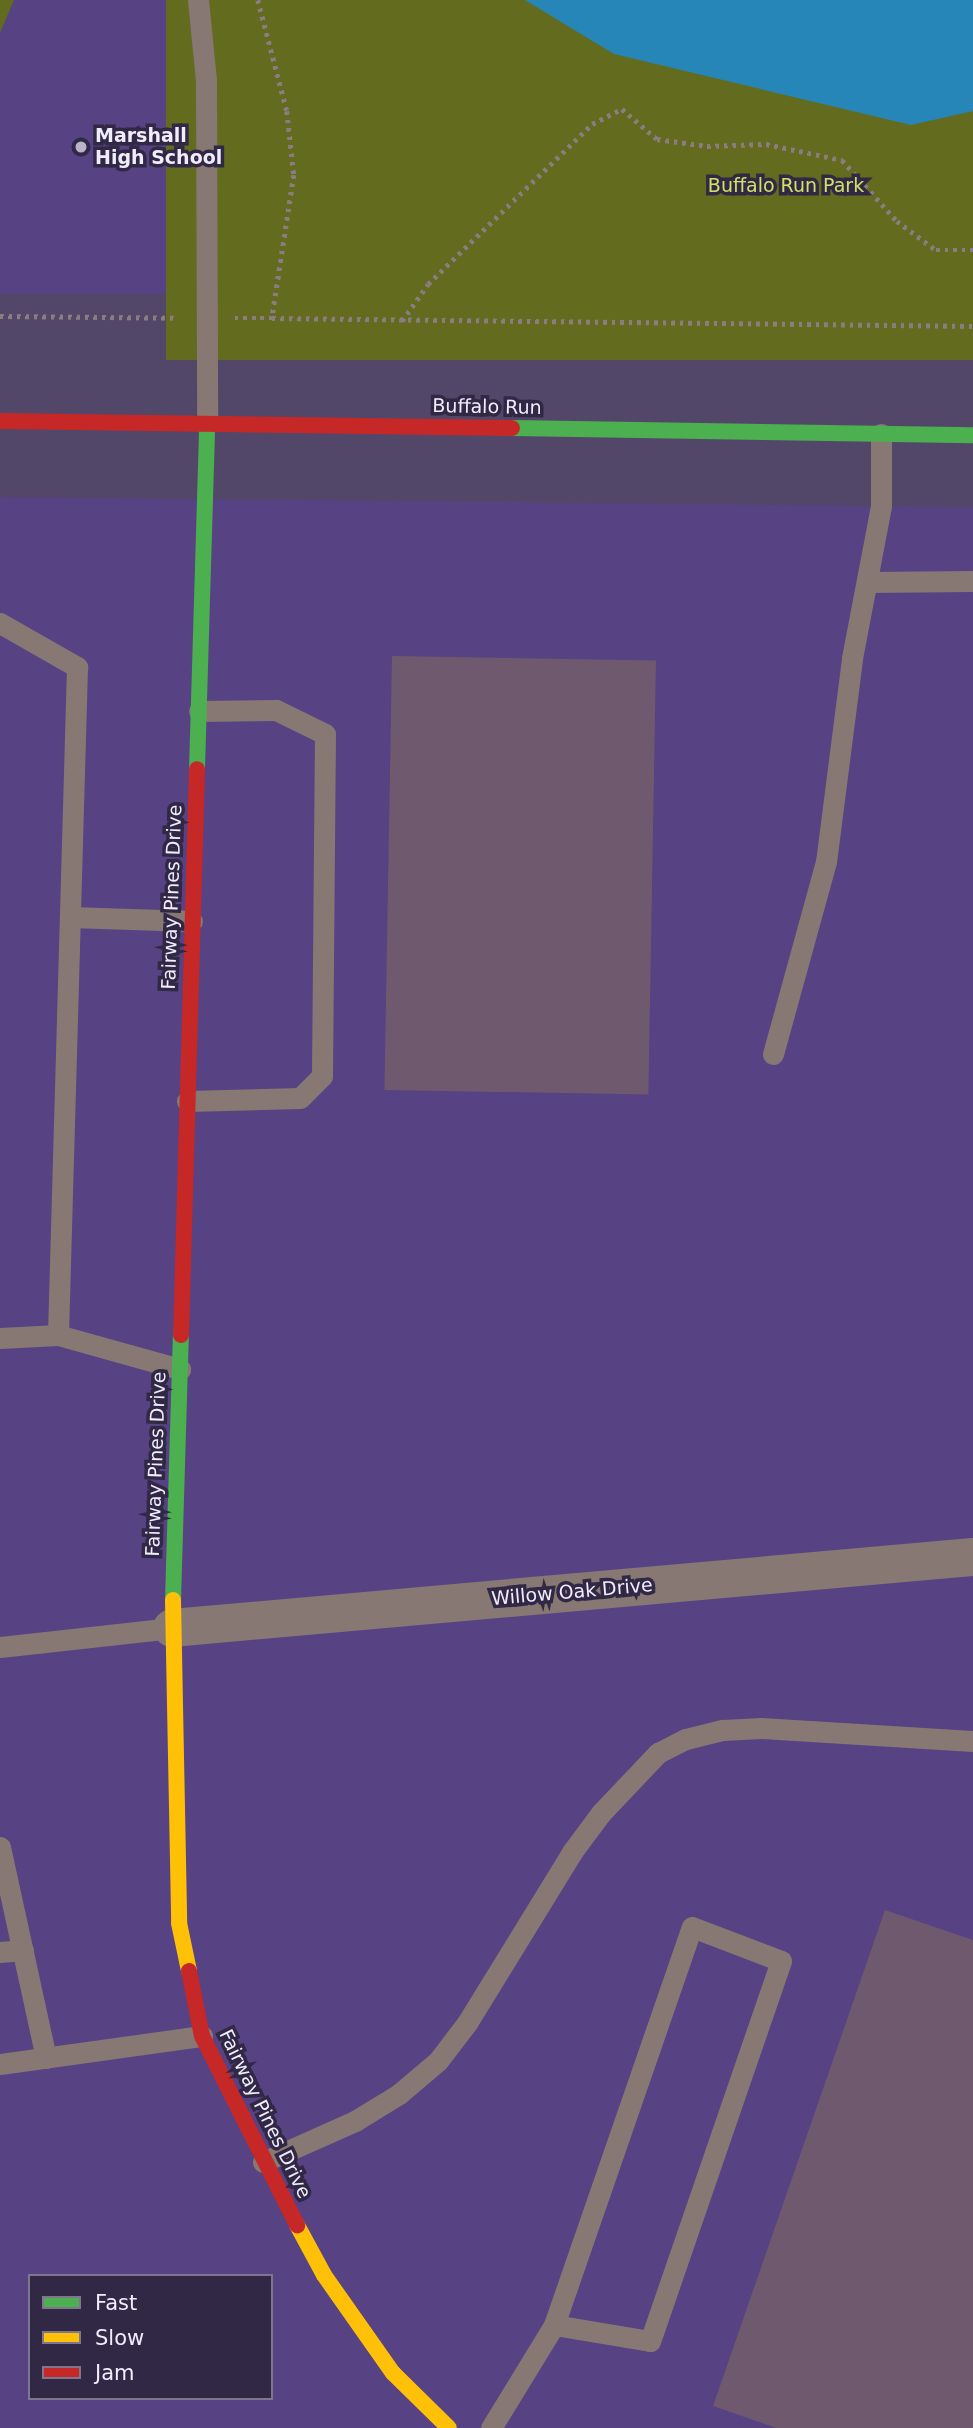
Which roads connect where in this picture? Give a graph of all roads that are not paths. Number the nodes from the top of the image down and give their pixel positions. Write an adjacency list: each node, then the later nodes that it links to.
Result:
1 (198, 0): 3 (lane)
2 (0, 421): 3 (street, Buffalo Run)
3 (207, 424): 4 (street, Buffalo Run); 9 (street, Fairway Pines Drive)
4 (881, 434): 5 (street, Buffalo Run); 7 (lane)
5 (973, 435)
6 (973, 581): 7 (lane)
7 (867, 582): 12 (lane)
8 (0, 622): 10 (lane)
9 (199, 711): 11 (street, Fairway Pines Drive); 13 (lane)
10 (70, 918): 11 (lane); 14 (lane)
11 (192, 921): 13 (street, Fairway Pines Drive)
12 (774, 1054)
13 (187, 1101): 16 (street, Fairway Pines Drive)
14 (58, 1335): 15 (lane); 16 (lane)
15 (0, 1338)
16 (180, 1368): 18 (street, Fairway Pines Drive)
17 (973, 1557): 18 (street, Willow Oak Drive)
18 (172, 1628): 19 (lane); 24 (street, Fairway Pines Drive)
19 (0, 1647)
20 (966, 1740): 27 (lane)
21 (0, 1847): 22 (lane)
22 (23, 1950): 23 (lane); 25 (lane)
23 (0, 1952)
24 (202, 2036): 25 (lane); 27 (street, Fairway Pines Drive)
25 (46, 2058): 26 (lane)
26 (0, 2064)
27 (263, 2162): 29 (street, Fairway Pines Drive)
28 (554, 2325): 28 (lane); 30 (lane)
29 (447, 2427)
30 (491, 2428)

